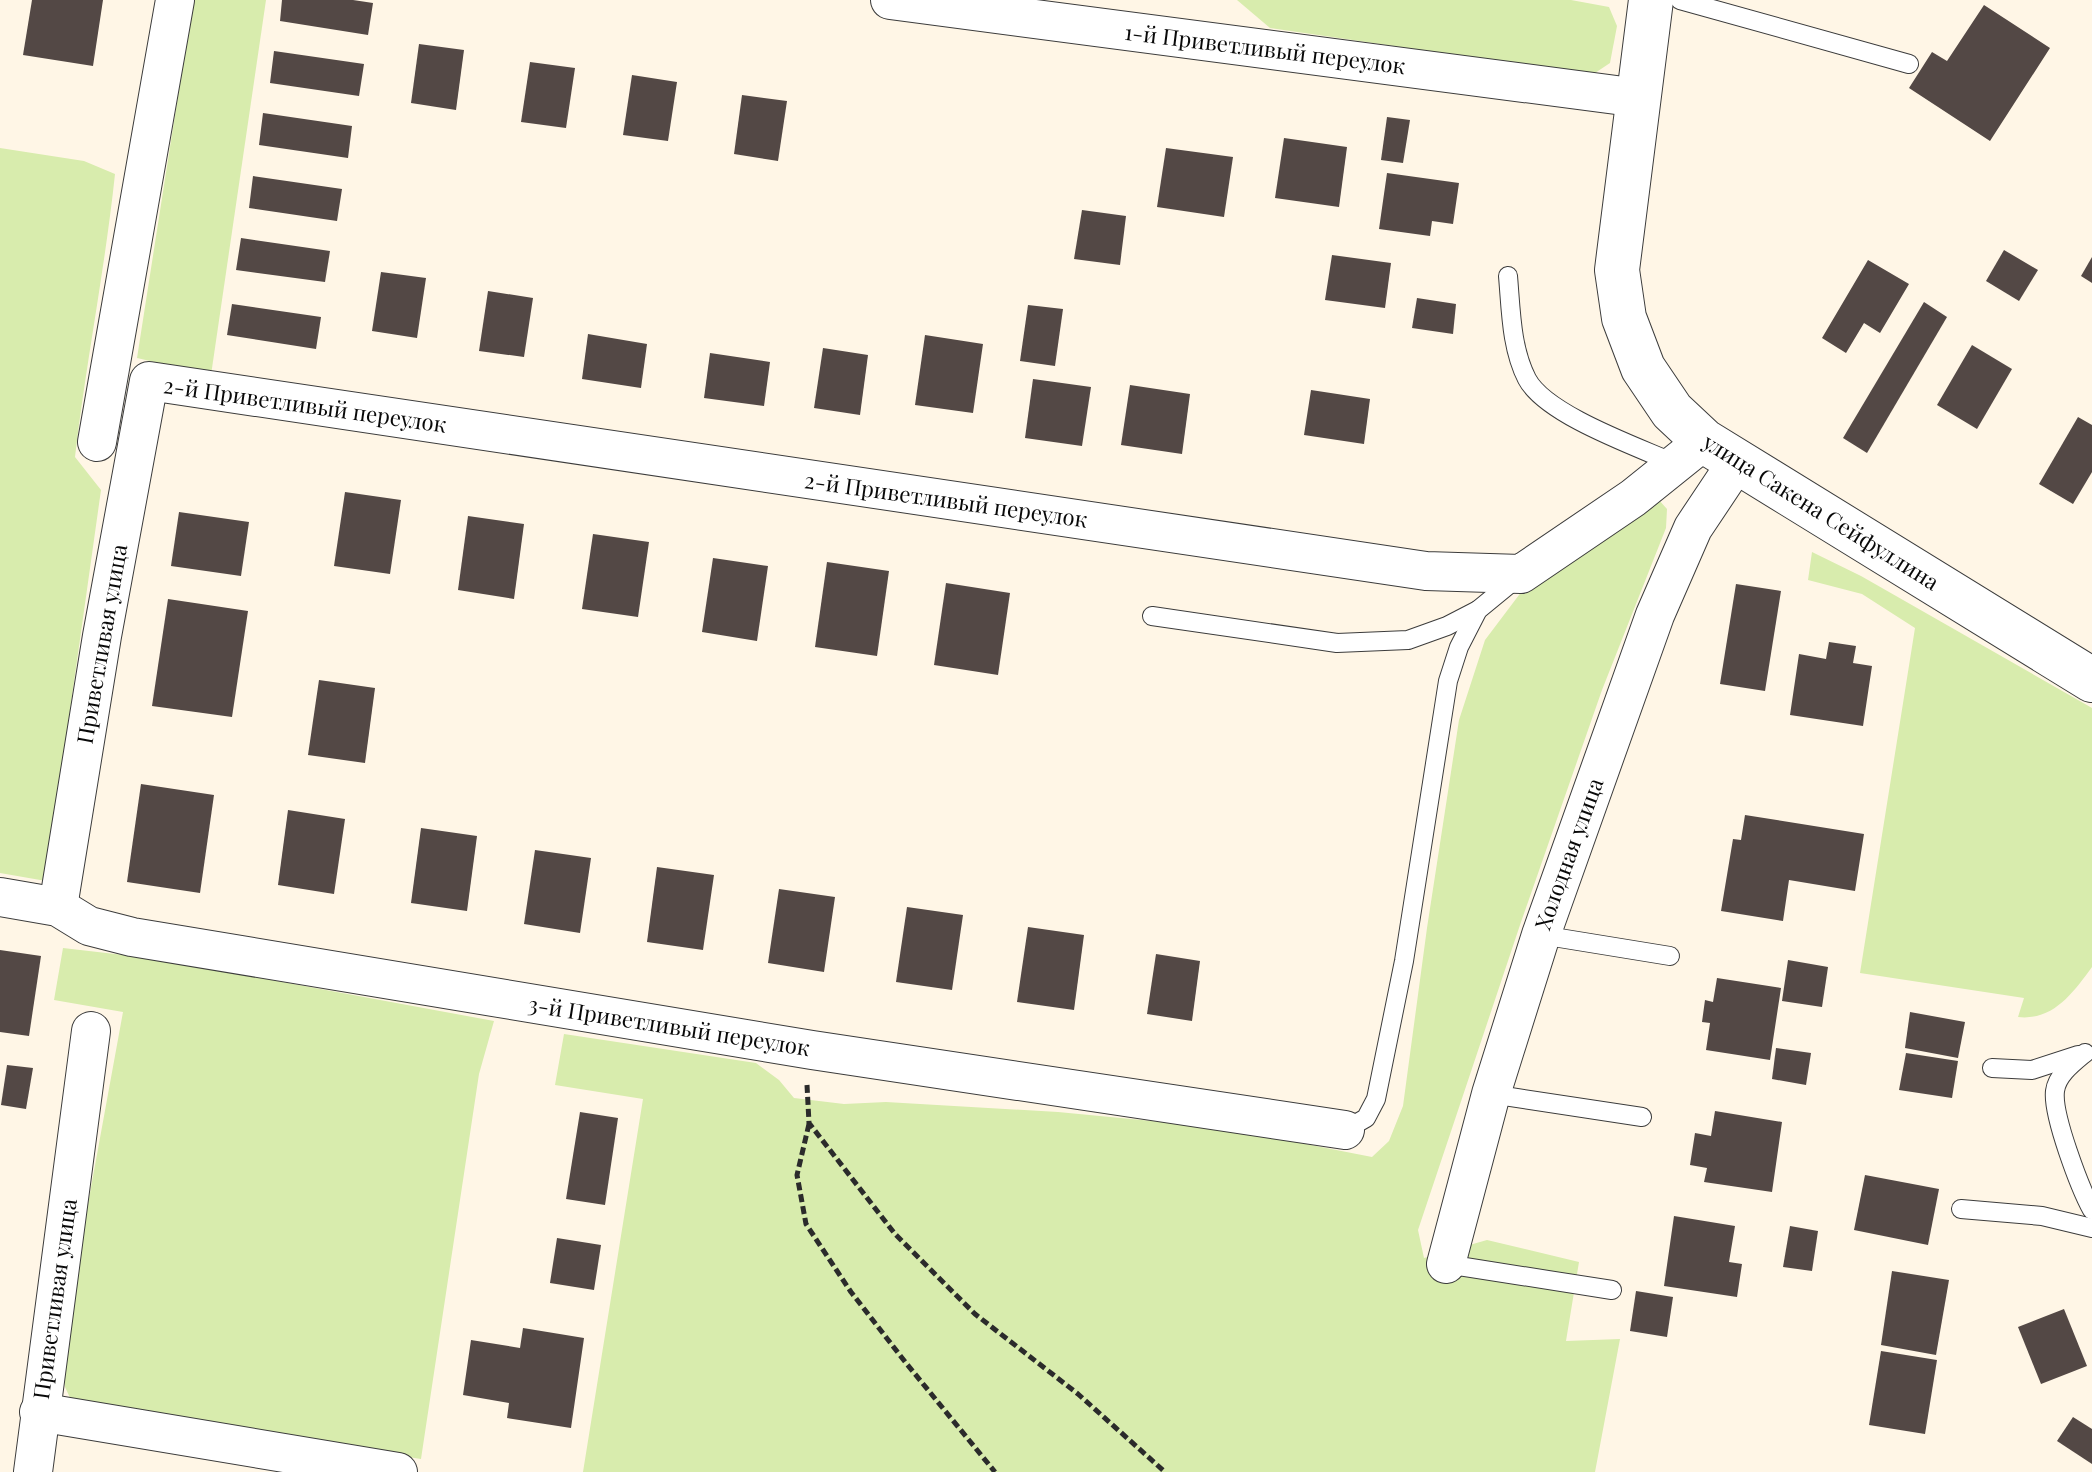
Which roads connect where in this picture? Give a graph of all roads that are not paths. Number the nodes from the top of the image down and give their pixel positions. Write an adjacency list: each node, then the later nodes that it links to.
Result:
1 (175, 0): 9 (street)
2 (890, 0): 6 (street, 1-й Приветливый переулок)
3 (1651, 0): 6 (street, улица Сакена Сейфуллина)
4 (1680, 0): 5 (lane)
5 (1909, 64)
6 (1639, 98): 10 (street, улица Сакена Сейфуллина)
7 (1508, 276): 10 (lane)
8 (149, 381): 11 (street, 2-й Приветливый переулок); 16 (street, Приветливая улица)
9 (97, 442)
10 (1706, 456): 11 (street); 14 (street, улица Сакена Сейфуллина); 17 (street, Холодная улица)
11 (1521, 574): 12 (lane)
12 (1478, 610): 13 (lane); 24 (lane)
13 (1152, 616)
14 (2092, 680)
15 (0, 897): 16 (street, 3-й Приветливый переулок)
16 (58, 907): 24 (street, 3-й Приветливый переулок)
17 (1541, 935): 18 (lane); 22 (street, Холодная улица)
18 (1670, 956)
19 (91, 1031): 30 (street, Приветливая улица)
20 (2088, 1053): 21 (lane); 26 (lane)
21 (1992, 1068)
22 (1491, 1094): 23 (lane); 28 (street, Холодная улица)
23 (1642, 1117)
24 (1345, 1130)
25 (1961, 1209): 27 (lane)
26 (2092, 1210)
27 (2092, 1228)
28 (1446, 1264): 29 (lane)
29 (1612, 1290)
30 (39, 1412): 31 (street, Приветливая улица); 32 (street)
31 (33, 1472)
32 (398, 1472)

